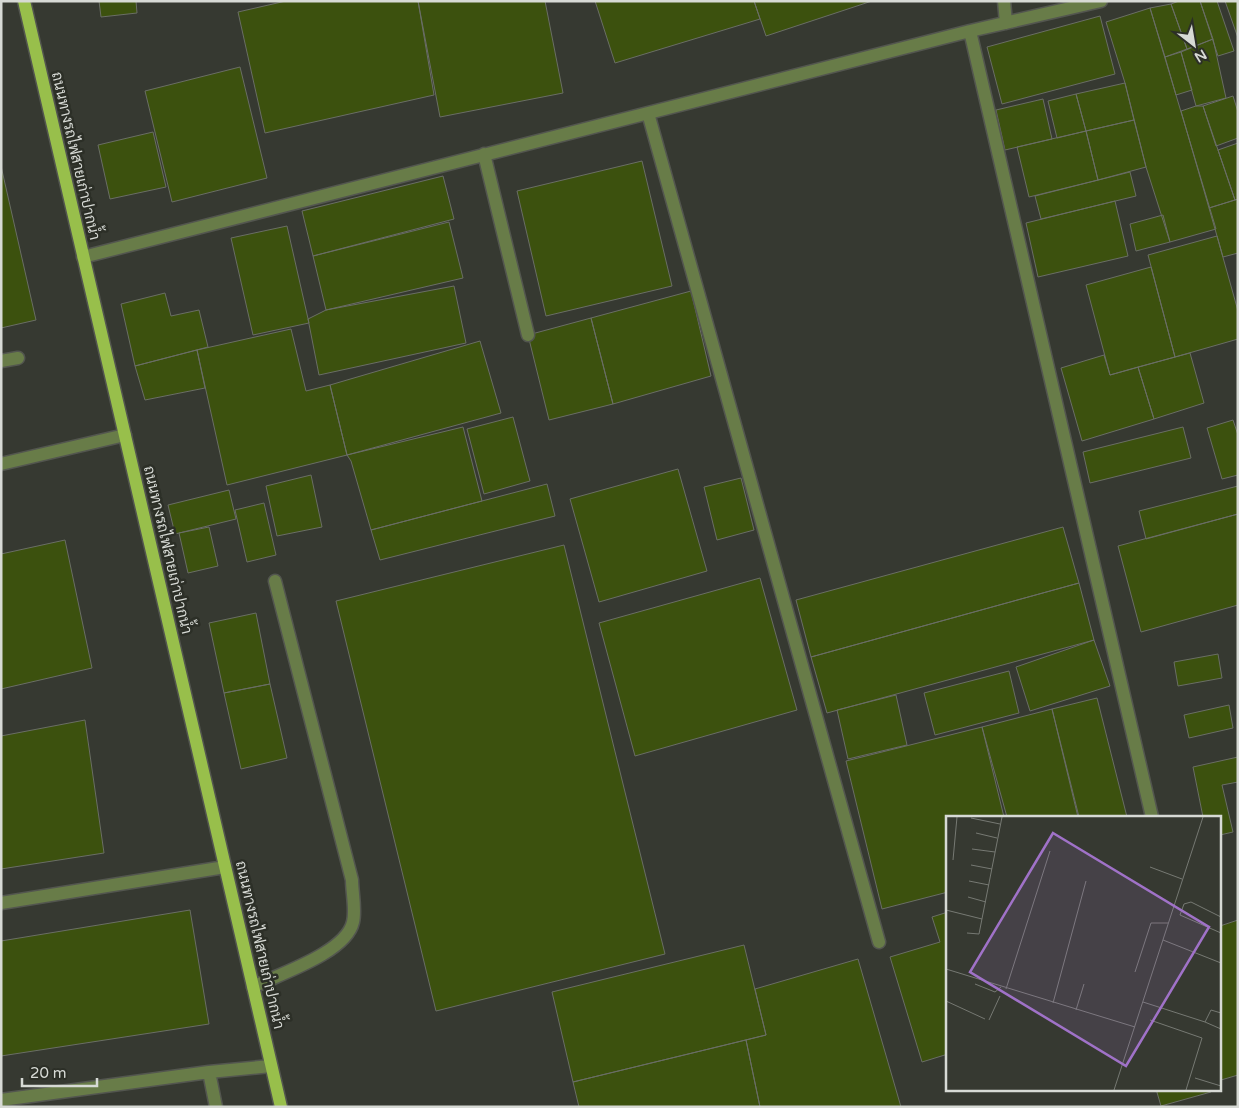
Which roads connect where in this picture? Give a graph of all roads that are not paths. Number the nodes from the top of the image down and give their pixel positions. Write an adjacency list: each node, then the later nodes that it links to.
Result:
1 (24, 1): 8 (main road, ถนนทางรถไฟสายเก่าปากน้ำ)
2 (1004, 1): 4 (street)
3 (1101, 1): 4 (street)
4 (1006, 23): 5 (street)
5 (970, 31): 6 (street); 15 (street)
6 (648, 113): 7 (street); 18 (street)
7 (484, 154): 8 (street); 9 (street)
8 (83, 257): 12 (main road, ถนนทางรถไฟสายเก่าปากน้ำ)
9 (528, 334)
10 (18, 358): 11 (street)
11 (1, 361)
12 (125, 435): 13 (street); 16 (main road, ถนนทางรถไฟสายเก่าปากน้ำ)
13 (1, 464)
14 (275, 581): 19 (street)
15 (1152, 816)
16 (225, 867): 17 (street); 19 (main road, ถนนทางรถไฟสายเก่าปากน้ำ)
17 (1, 903)
18 (879, 942)
19 (253, 987): 20 (main road, ถนนทางรถไฟสายเก่าปากน้ำ)
20 (271, 1066): 21 (street); 24 (main road, ถนนทางรถไฟสายเก่าปากน้ำ)
21 (209, 1072): 22 (street); 23 (street)
22 (1, 1100)
23 (216, 1107)
24 (281, 1107)

